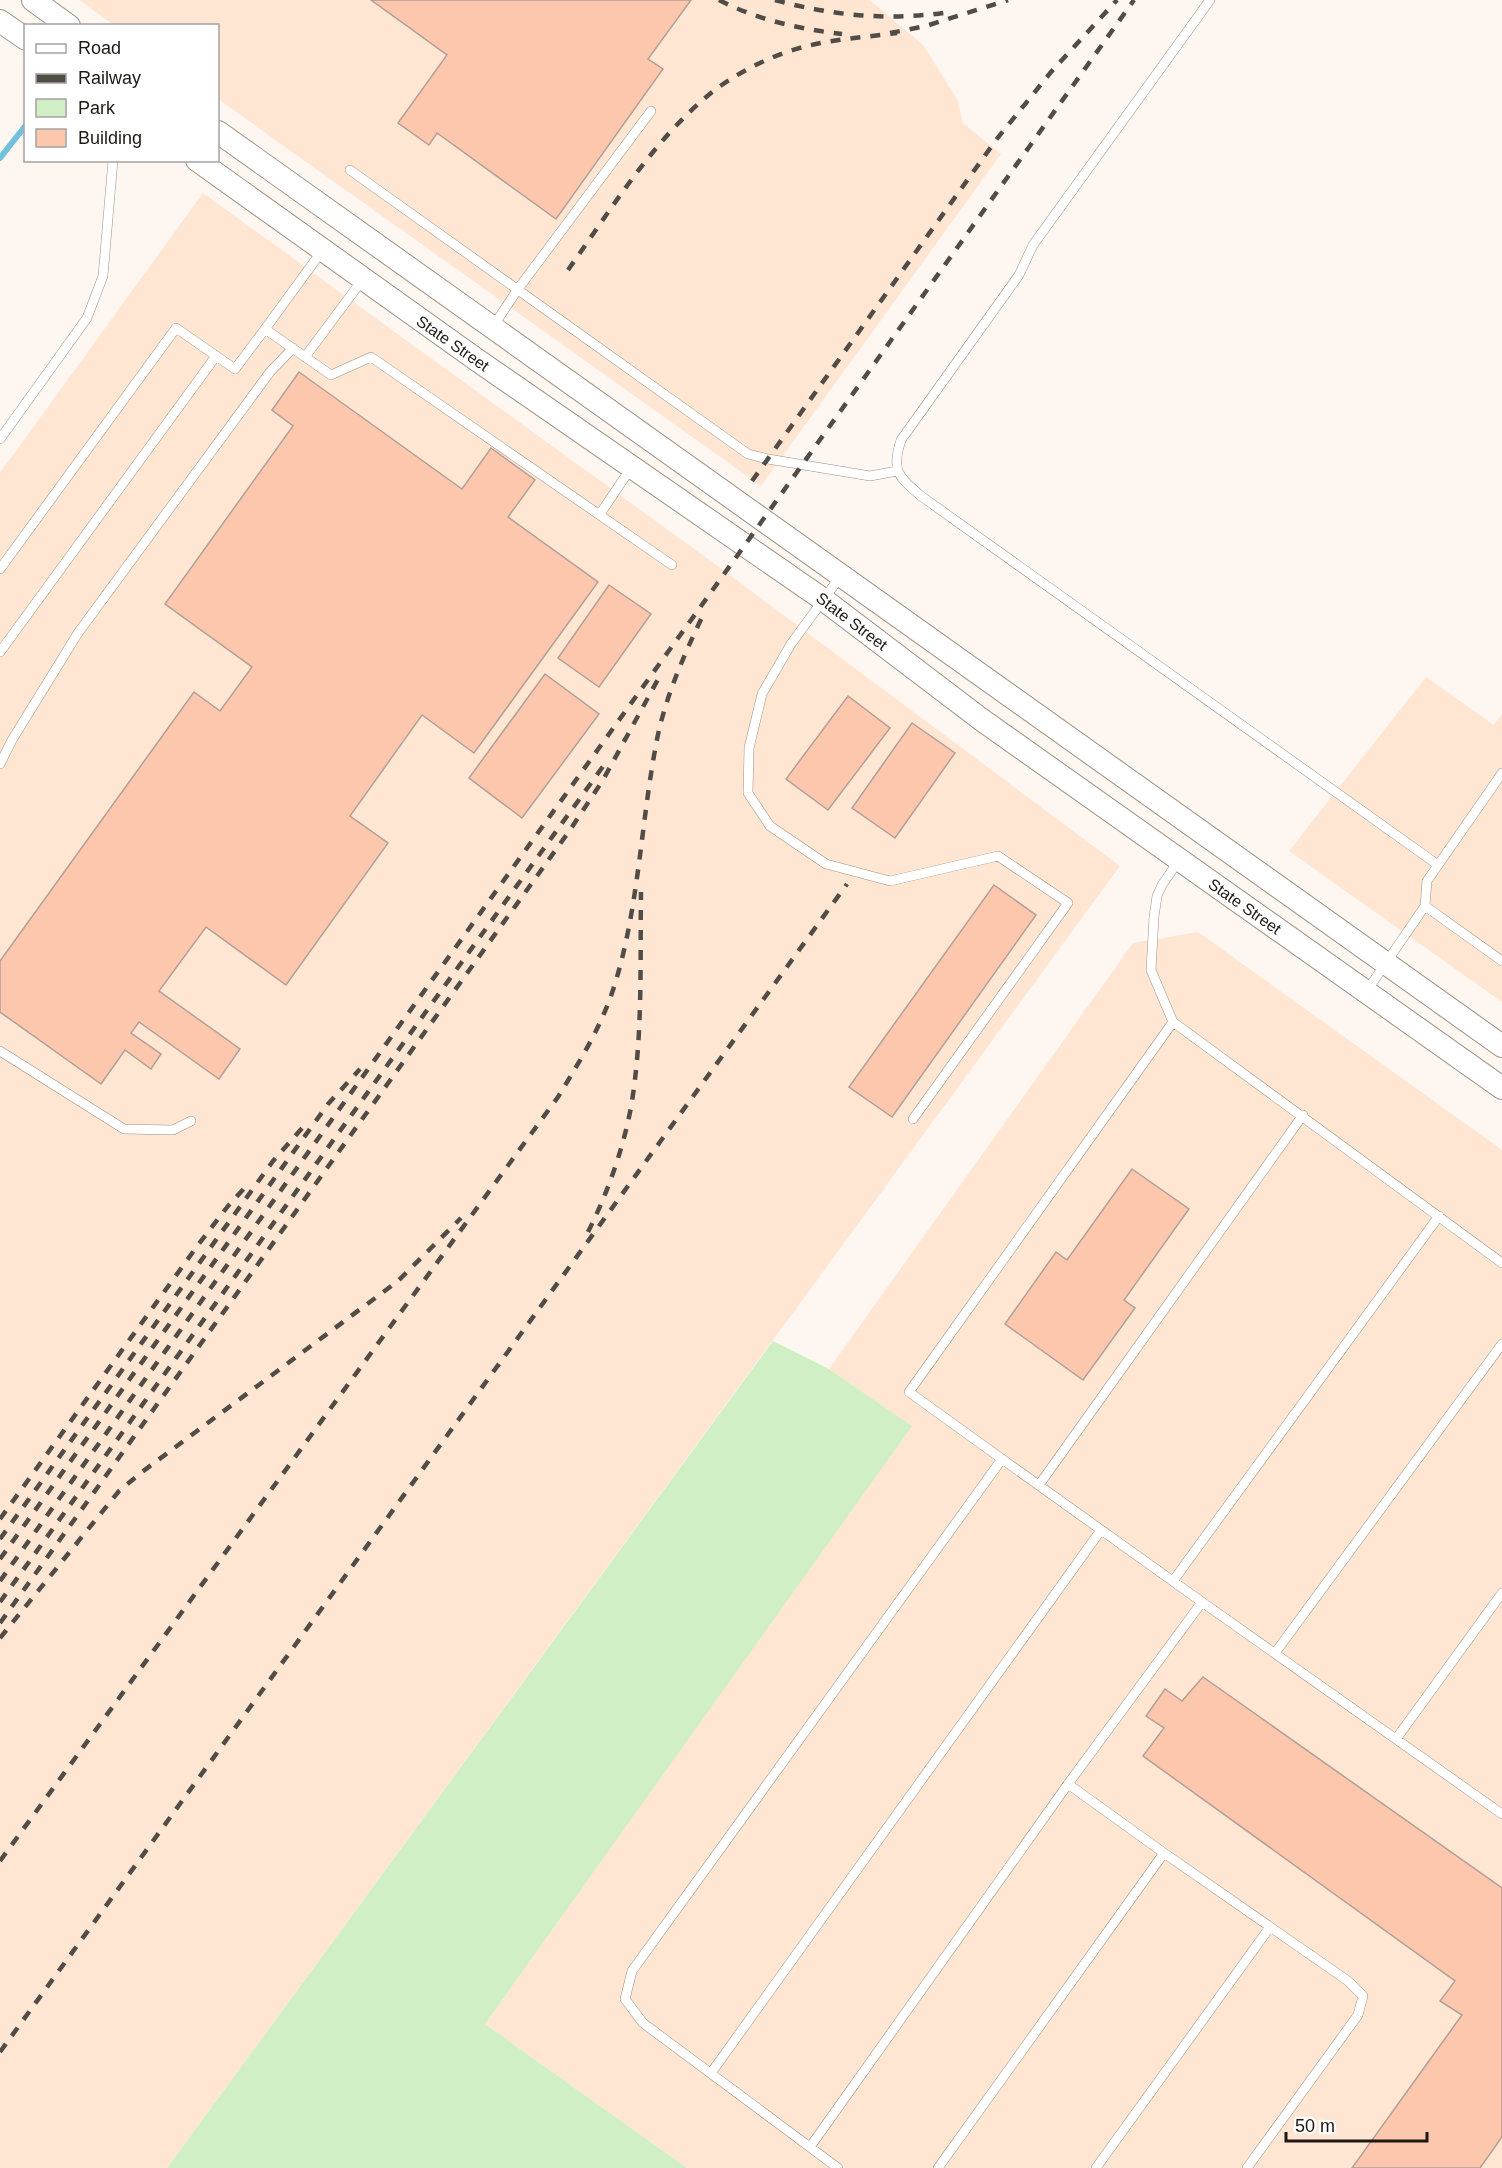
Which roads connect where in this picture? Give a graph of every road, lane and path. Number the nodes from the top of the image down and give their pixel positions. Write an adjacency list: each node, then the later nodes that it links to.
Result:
1 (33, 0): 4 (street)
2 (1210, 0): 21 (lane)
3 (0, 21): 5 (street)
4 (66, 24)
5 (24, 38)
6 (651, 111): 13 (lane)
7 (219, 133): 14 (street, State Street)
8 (113, 162): 19 (lane)
9 (200, 162): 11 (street, State Street)
10 (350, 170): 13 (lane)
11 (323, 250): 12 (street, State Street); 15 (lane)
12 (363, 279): 18 (lane); 20 (street, State Street)
13 (518, 289): 14 (lane); 21 (lane)
14 (492, 328): 25 (street, State Street)
15 (266, 329): 16 (lane); 17 (lane)
16 (293, 348): 18 (lane); 28 (lane)
17 (216, 356): 24 (lane); 27 (lane)
18 (306, 357): 22 (lane)
19 (0, 439)
20 (632, 466): 22 (lane); 26 (street, State Street)
21 (897, 471): 31 (lane)
22 (600, 514): 23 (lane)
23 (672, 565)
24 (0, 569)
25 (840, 577): 26 (lane); 34 (street, State Street)
26 (824, 600): 30 (street, State Street); 41 (lane)
27 (0, 652)
28 (0, 764)
29 (1502, 774): 31 (lane)
30 (1179, 860): 35 (street, State Street); 36 (lane)
31 (1438, 865): 32 (lane)
32 (1425, 906): 33 (lane); 34 (lane)
33 (1502, 961)
34 (1385, 964): 35 (lane); 37 (street, State Street)
35 (1366, 992): 39 (street, State Street)
36 (1173, 1022): 40 (lane); 46 (lane)
37 (1502, 1046)
38 (0, 1051): 42 (lane)
39 (1502, 1088)
40 (1303, 1115): 43 (lane); 47 (lane)
41 (913, 1119)
42 (191, 1121)
43 (1439, 1216): 44 (lane); 49 (lane)
44 (1502, 1263)
45 (1502, 1344): 52 (lane)
46 (1002, 1459): 47 (lane); 58 (lane)
47 (1039, 1485): 48 (lane)
48 (1101, 1530): 49 (lane); 58 (lane)
49 (1173, 1581): 51 (lane)
50 (1502, 1593): 53 (lane)
51 (1202, 1602): 52 (lane); 54 (lane)
52 (1275, 1653): 53 (lane)
53 (1396, 1739): 55 (lane)
54 (1068, 1784): 56 (lane); 59 (lane)
55 (1502, 1814)
56 (1164, 1853): 57 (lane); 61 (lane)
57 (1270, 1927): 62 (lane); 63 (lane)
58 (711, 2073): 59 (lane)
59 (810, 2147): 60 (lane)
60 (838, 2168)
61 (938, 2168)
62 (1096, 2168)
63 (1247, 2168)

